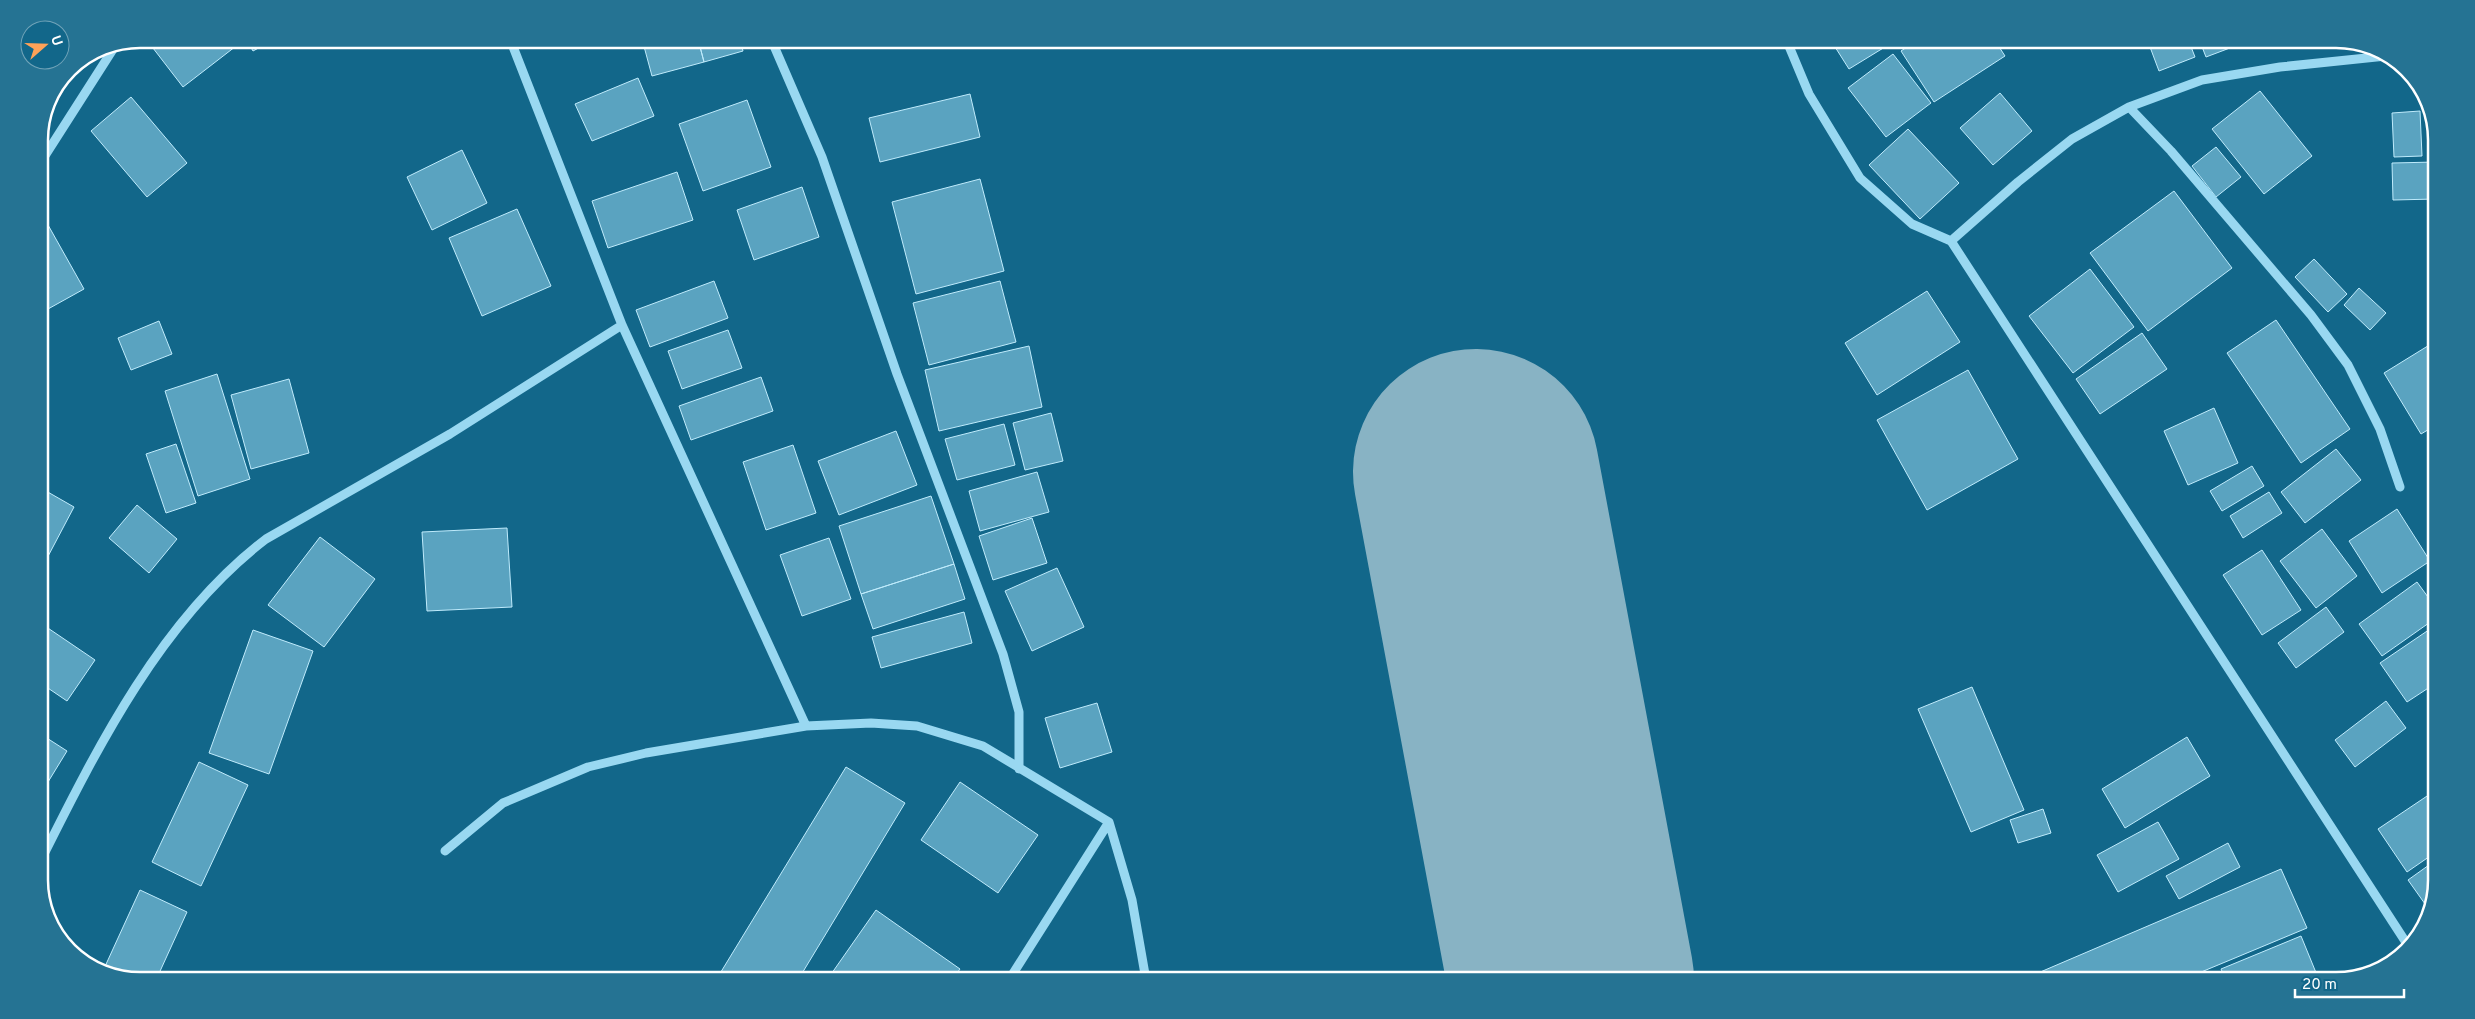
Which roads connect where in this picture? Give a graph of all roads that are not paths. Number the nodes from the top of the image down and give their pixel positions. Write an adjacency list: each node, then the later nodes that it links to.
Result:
1 (514, 48): 9 (street)
2 (775, 48): 12 (street)
3 (1790, 48): 8 (street)
4 (111, 53): 7 (street)
5 (2375, 57): 6 (street)
6 (2130, 107): 8 (street); 10 (street)
7 (48, 151)
8 (1951, 241): 16 (street)
9 (622, 325): 11 (street); 14 (street)
10 (2400, 487)
11 (806, 726): 12 (street); 15 (street)
12 (1019, 769): 13 (street)
13 (1109, 822): 17 (street); 18 (street)
14 (48, 846)
15 (445, 851)
16 (2405, 940)
17 (1014, 972)
18 (1145, 972)

